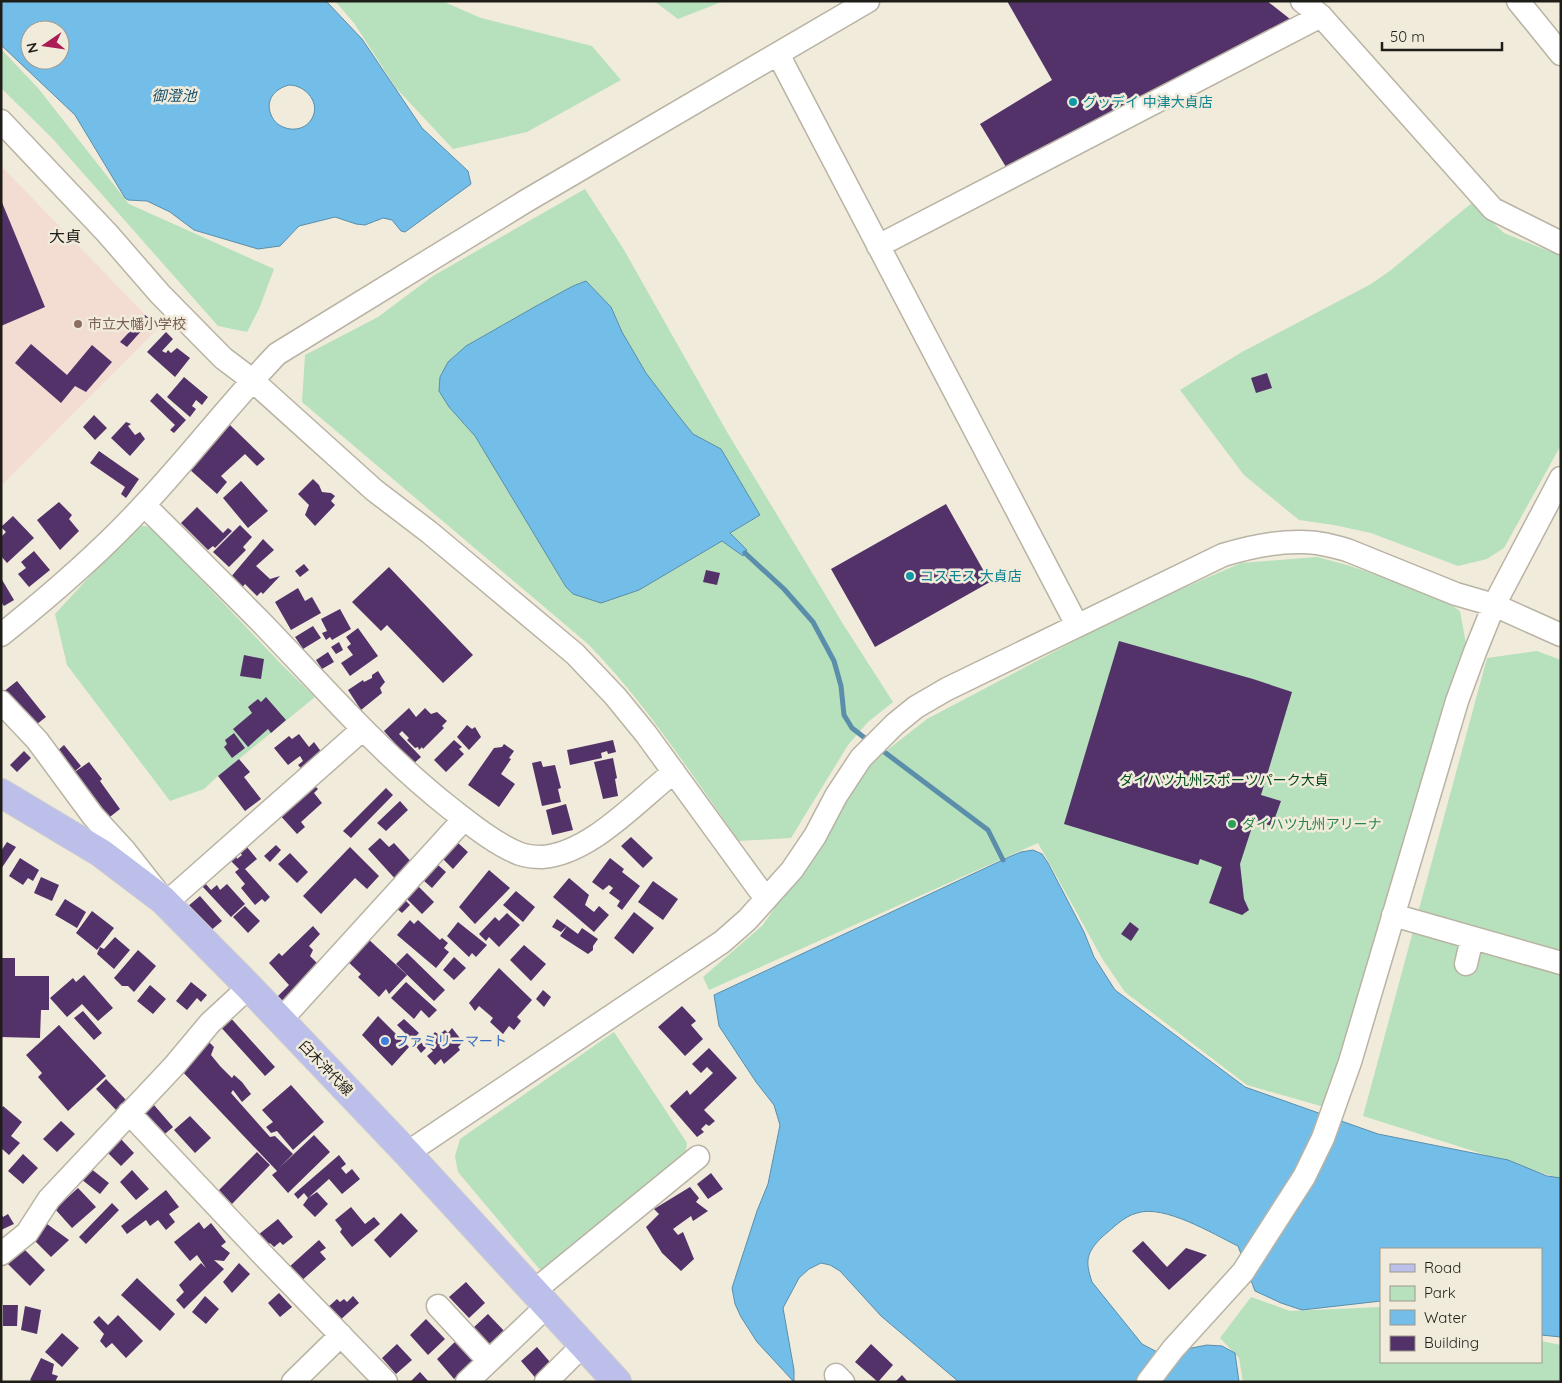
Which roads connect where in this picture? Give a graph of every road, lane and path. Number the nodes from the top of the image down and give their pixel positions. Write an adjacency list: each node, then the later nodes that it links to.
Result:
1 (868, 1): 5 (street)
2 (1302, 1): 4 (street)
3 (1518, 1): 6 (street)
4 (1321, 16): 8 (street); 9 (street)
5 (778, 54): 9 (street); 10 (street)
6 (1561, 54)
7 (1, 121): 10 (street)
8 (1561, 243)
9 (878, 246): 14 (street)
10 (252, 380): 12 (street); 19 (street)
11 (1558, 492): 13 (street)
12 (144, 505): 15 (street); 18 (street)
13 (1494, 606): 14 (street); 16 (street); 24 (street)
14 (1077, 625): 22 (street)
15 (1, 635)
16 (1561, 635)
17 (1, 702): 23 (street)
18 (363, 729): 21 (street); 23 (street)
19 (674, 772): 21 (street); 22 (street)
20 (1, 793): 23 (main road, 臼木沖代線)
21 (464, 819): 29 (street)
22 (766, 899): 31 (street)
23 (166, 903): 28 (main road, 臼木沖代線)
24 (1393, 915): 25 (street); 44 (street)
25 (1472, 938): 26 (street); 27 (street)
26 (1561, 963)
27 (1466, 964)
28 (249, 987): 29 (main road, 臼木沖代線); 30 (street)
29 (281, 1020): 31 (main road, 臼木沖代線)
30 (129, 1113): 33 (street); 36 (street)
31 (407, 1152): 34 (main road, 臼木沖代線)
32 (698, 1157): 34 (street)
33 (1, 1254)
34 (541, 1298): 37 (main road, 臼木沖代線); 38 (street)
35 (438, 1306): 38 (street)
36 (341, 1335): 39 (street); 40 (street)
37 (583, 1345): 42 (street); 43 (main road, 臼木沖代線)
38 (489, 1361): 41 (street)
39 (294, 1382)
40 (386, 1382)
41 (467, 1382)
42 (546, 1382)
43 (617, 1382)
44 (1148, 1382)

